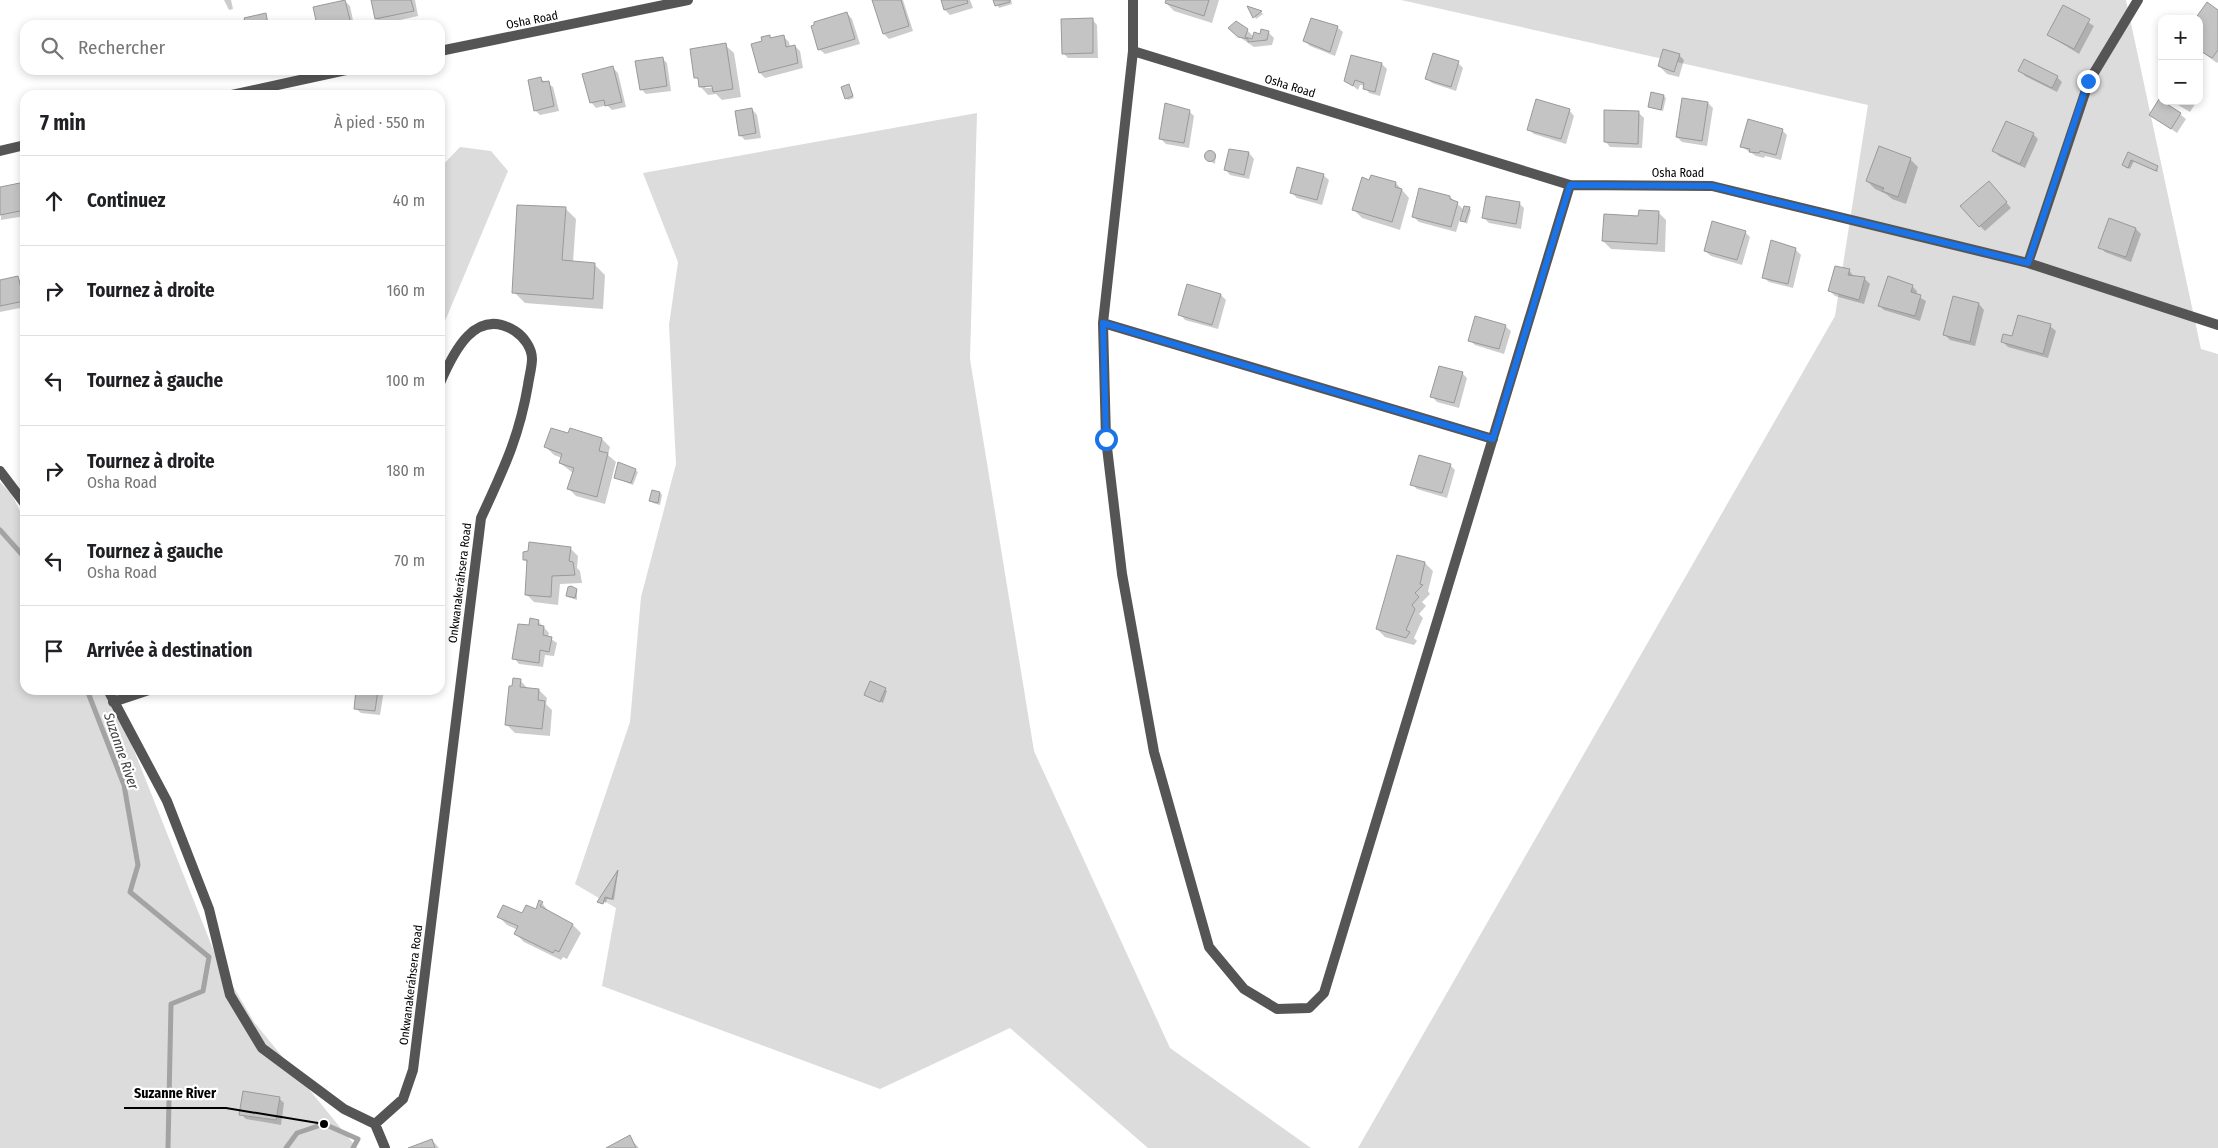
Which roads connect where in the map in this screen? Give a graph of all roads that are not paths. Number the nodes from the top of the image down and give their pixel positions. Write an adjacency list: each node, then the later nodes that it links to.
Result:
1 (688, 0): 4 (street, Osha Road)
2 (1133, 0): 6 (street)
3 (2138, 0): 12 (street)
4 (655, 4): 5 (street, Osha Road)
5 (445, 50)
6 (1133, 51): 11 (street, Osha Road); 13 (street)
7 (323, 75): 8 (street)
8 (255, 90)
9 (20, 146): 10 (street)
10 (0, 151)
11 (1570, 185): 12 (street, Osha Road); 16 (street)
12 (2028, 263): 14 (street, Osha Road)
13 (1103, 323): 16 (street); 16 (street)
14 (2218, 325)
15 (445, 371): 22 (street, Onkwanakeráhsera Road)
16 (1493, 439)
17 (0, 471): 18 (street)
18 (20, 497)
19 (110, 695): 21 (street)
20 (134, 695): 21 (street)
21 (112, 702): 22 (street)
22 (375, 1124): 23 (street)
23 (385, 1148)

